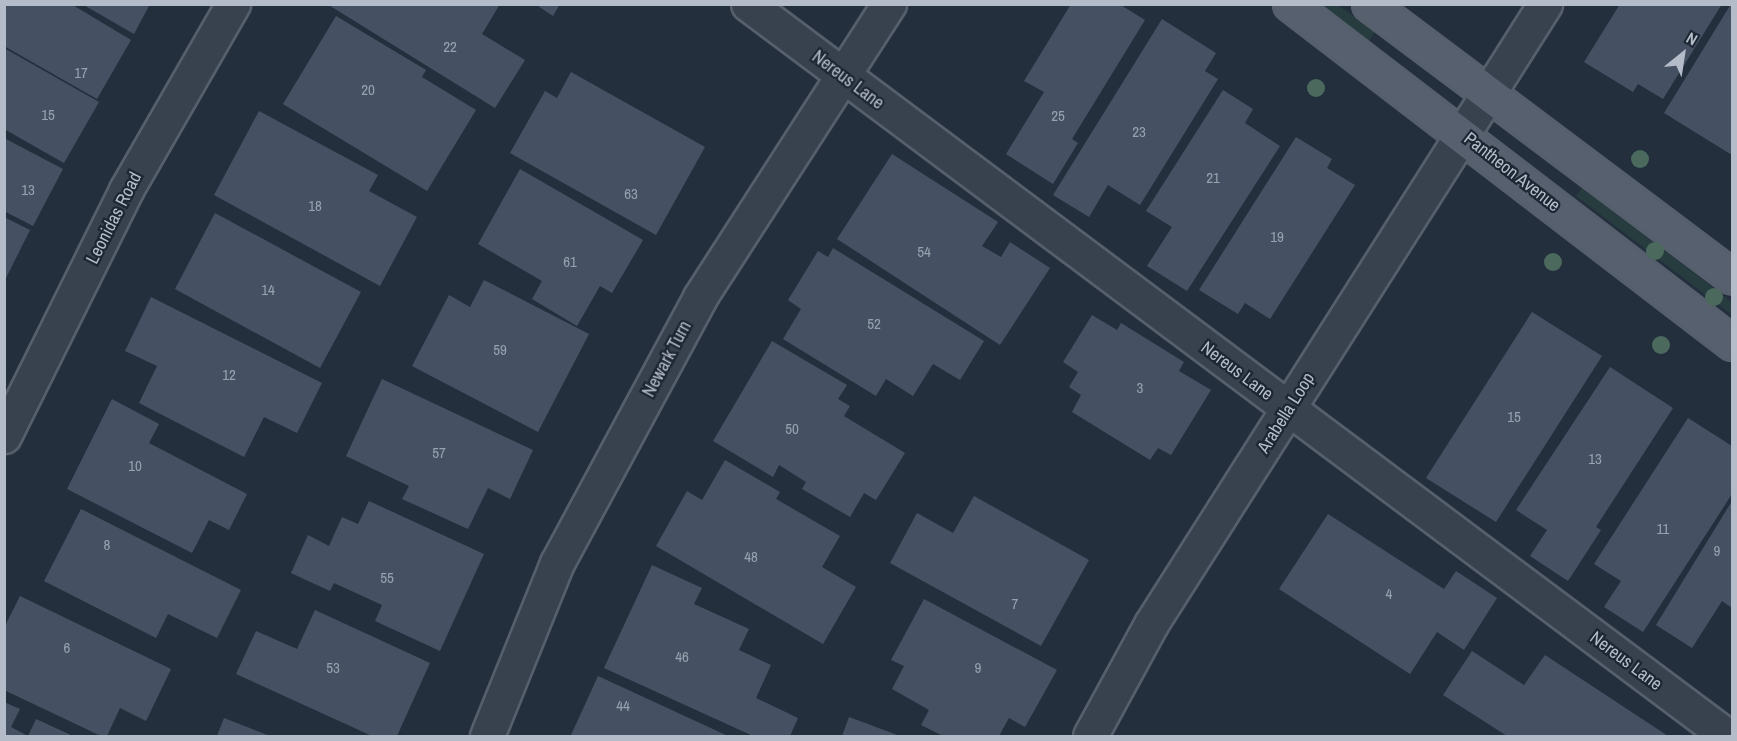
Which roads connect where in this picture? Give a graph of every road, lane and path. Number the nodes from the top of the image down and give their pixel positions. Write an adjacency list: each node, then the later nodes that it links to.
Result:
1 (233, 4): 13 (street, Leonidas Road)
2 (748, 4): 7 (street, Nereus Lane)
3 (889, 4): 7 (street, Newark Turn)
4 (1290, 4): 9 (main road, Pantheon Avenue)
5 (1369, 4): 8 (main road)
6 (1545, 4): 8 (street, Arabella Loop)
7 (843, 76): 12 (street, Nereus Lane); 14 (street, Newark Turn)
8 (1488, 94): 9 (street, Arabella Loop); 10 (main road)
9 (1462, 134): 11 (main road, Pantheon Avenue); 12 (street, Arabella Loop)
10 (1732, 277)
11 (1732, 343)
12 (1289, 410): 15 (street, Arabella Loop); 16 (street, Nereus Lane)
13 (4, 436)
14 (488, 736)
15 (1090, 736)
16 (1726, 736)

